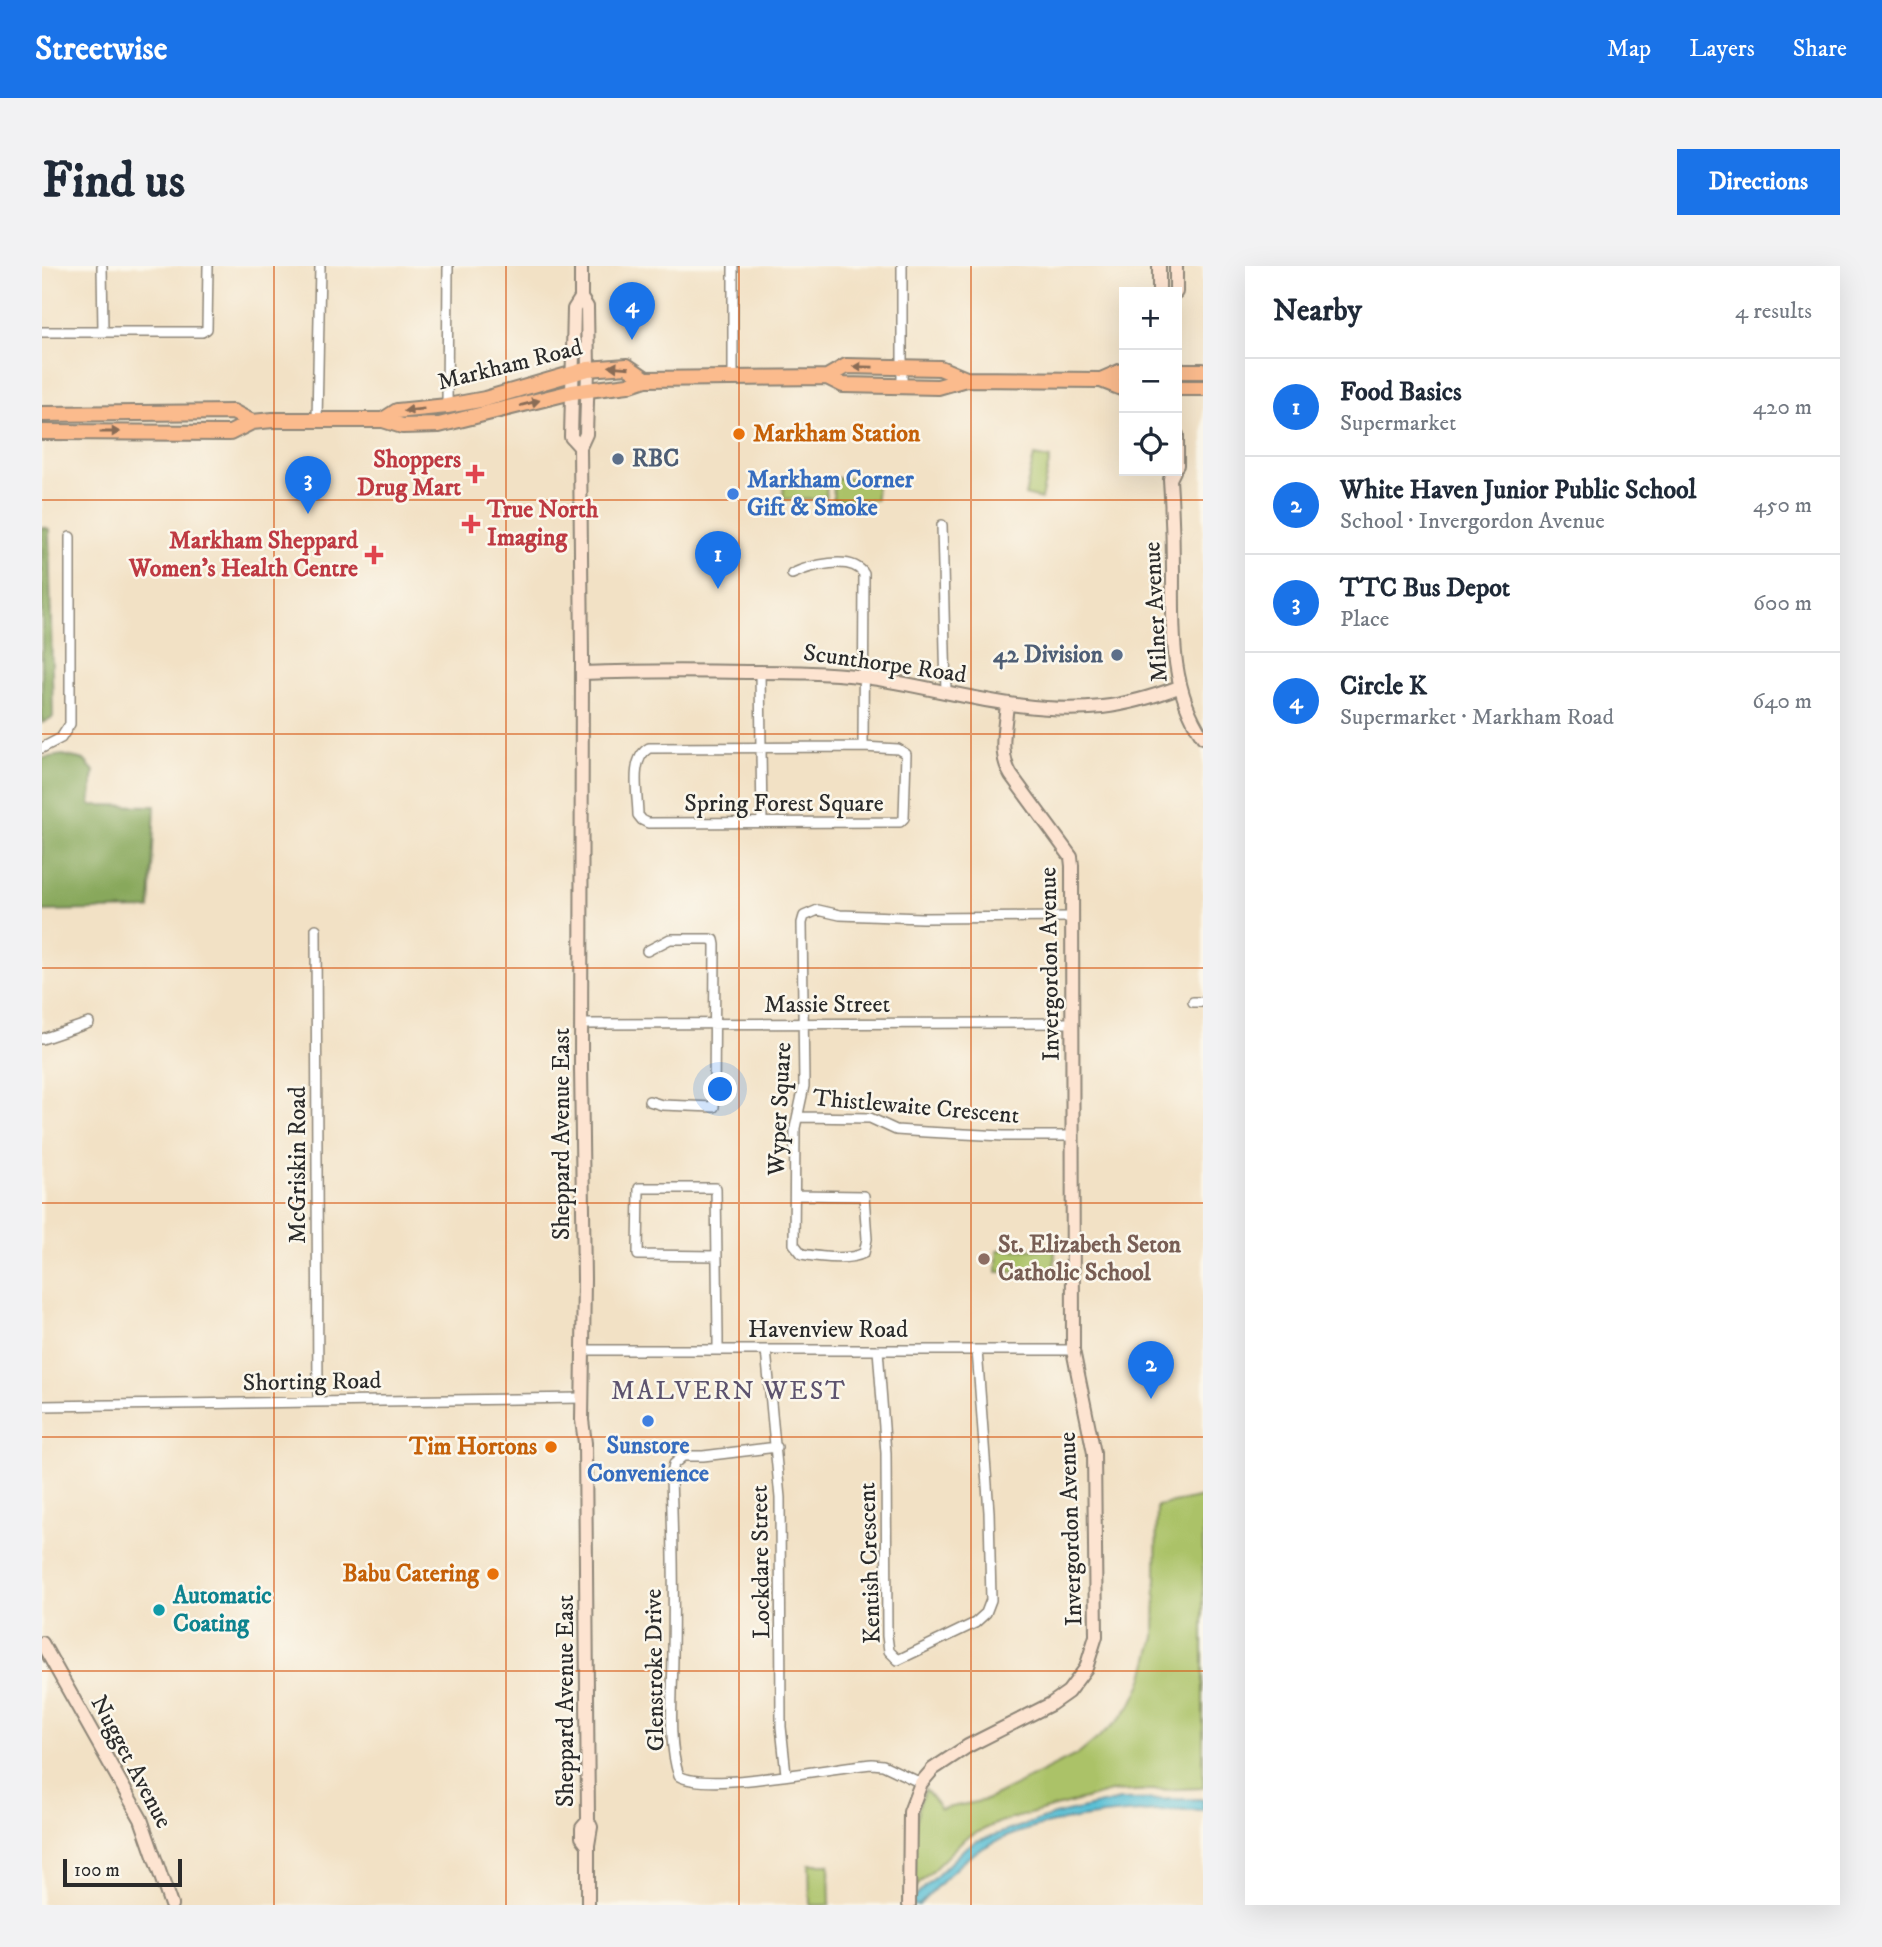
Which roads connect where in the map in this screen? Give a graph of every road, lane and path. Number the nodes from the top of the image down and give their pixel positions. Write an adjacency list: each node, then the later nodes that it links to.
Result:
1 (102, 266): 13 (street)
2 (208, 266): 13 (street)
3 (320, 266): 34 (street)
4 (448, 266): 32 (street)
5 (582, 266): 12 (street, Sheppard Avenue East)
6 (733, 266): 23 (street)
7 (902, 266): 15 (street)
8 (1159, 266): 10 (street)
9 (1176, 266): 11 (street)
10 (1159, 287)
11 (1176, 287)
12 (581, 298): 16 (street, Sheppard Avenue East); 20 (street, Sheppard Avenue East)
13 (103, 331): 14 (street)
14 (42, 332)
15 (902, 368): 21 (main road, Markham Road, one-way to 21); 24 (main road, Markham Road); 27 (street)
16 (588, 369): 20 (main road, Markham Road); 22 (main road, Markham Road, one-way to 16); 28 (street, Sheppard Avenue East)
17 (1182, 370): 18 (main road)
18 (1203, 371)
19 (1119, 372): 25 (main road, Markham Road)
20 (572, 373): 31 (street, Sheppard Avenue East); 32 (main road, Markham Road)
21 (827, 377): 23 (main road, Markham Road); 27 (main road, Markham Road)
22 (646, 379): 23 (main road, Markham Road); 28 (main road, Markham Road)
23 (733, 379)
24 (966, 379): 25 (main road, Markham Road); 27 (main road, Markham Road)
25 (1101, 380): 26 (main road, Markham Road)
26 (1119, 386)
27 (902, 387)
28 (588, 388): 31 (main road, Markham Road); 39 (street, Sheppard Avenue East)
29 (1203, 388): 30 (main road)
30 (1182, 390)
31 (572, 392): 37 (main road, Markham Road, one-way to 31); 39 (street, Sheppard Avenue East)
32 (447, 406): 35 (main road, Markham Road, one-way to 35); 37 (street)
33 (42, 414): 36 (main road, Markham Road)
34 (317, 420): 35 (main road, Markham Road); 36 (main road, Markham Road)
35 (383, 420): 37 (main road, Markham Road)
36 (252, 422): 38 (main road, Markham Road, one-way to 36)
37 (447, 423)
38 (42, 432)
39 (580, 447): 45 (street, Sheppard Avenue East)
40 (1170, 476): 47 (street, Milner Avenue)
41 (942, 525): 48 (street)
42 (70, 537): 52 (street)
43 (792, 574): 46 (street)
44 (760, 672): 45 (street, Scunthorpe Road); 46 (street, Scunthorpe Road); 53 (street)
45 (582, 673): 60 (street, Sheppard Avenue East)
46 (864, 677): 48 (street, Scunthorpe Road); 51 (street)
47 (1179, 687): 49 (street, Scunthorpe Road); 50 (street, Milner Avenue)
48 (946, 692): 49 (street, Scunthorpe Road)
49 (1007, 704): 55 (street, Invergordon Avenue)
50 (1203, 737)
51 (863, 747): 53 (street, Spring Forest Square); 54 (street, Spring Forest Square)
52 (42, 748)
53 (761, 748): 54 (street); 54 (street, Spring Forest Square)
54 (762, 823)
55 (1072, 917): 59 (street, Invergordon Avenue); 61 (street, Wyper Square)
56 (316, 929): 76 (street, McGriskin Road)
57 (647, 951): 62 (street)
58 (89, 1023): 63 (street)
59 (1072, 1023): 61 (street, Massie Street); 66 (street, Invergordon Avenue)
60 (581, 1024): 62 (street, Massie Street); 70 (street, Sheppard Avenue East)
61 (804, 1024): 62 (street, Massie Street); 65 (street, Wyper Square)
62 (714, 1025): 64 (street)
63 (42, 1039)
64 (649, 1101)
65 (798, 1117): 66 (street, Thistlewaite Crescent); 67 (street, Wyper Square)
66 (1072, 1136): 74 (street, Invergordon Avenue)
67 (795, 1195): 67 (street, Wyper Square)
68 (717, 1256): 68 (street); 69 (street)
69 (718, 1349): 70 (street, Havenview Road); 71 (street, Havenview Road)
70 (583, 1350): 75 (street, Sheppard Avenue East)
71 (766, 1350): 72 (street, Havenview Road); 78 (street, Lockdare Street)
72 (878, 1350): 73 (street, Havenview Road); 73 (street, Kentish Crescent)
73 (977, 1350): 74 (street, Havenview Road)
74 (1073, 1350): 81 (street, Invergordon Avenue)
75 (582, 1398): 76 (street, Shorting Road); 84 (street, Sheppard Avenue East)
76 (318, 1401): 77 (street, Shorting Road)
77 (42, 1406)
78 (777, 1447): 80 (street, Lockdare Street); 80 (street, Glenstroke Drive)
79 (42, 1643): 83 (street, Nugget Avenue)
80 (786, 1774): 81 (street, Glenstroke Drive)
81 (921, 1783): 82 (street)
82 (909, 1900)
83 (170, 1905)
84 (588, 1905)

